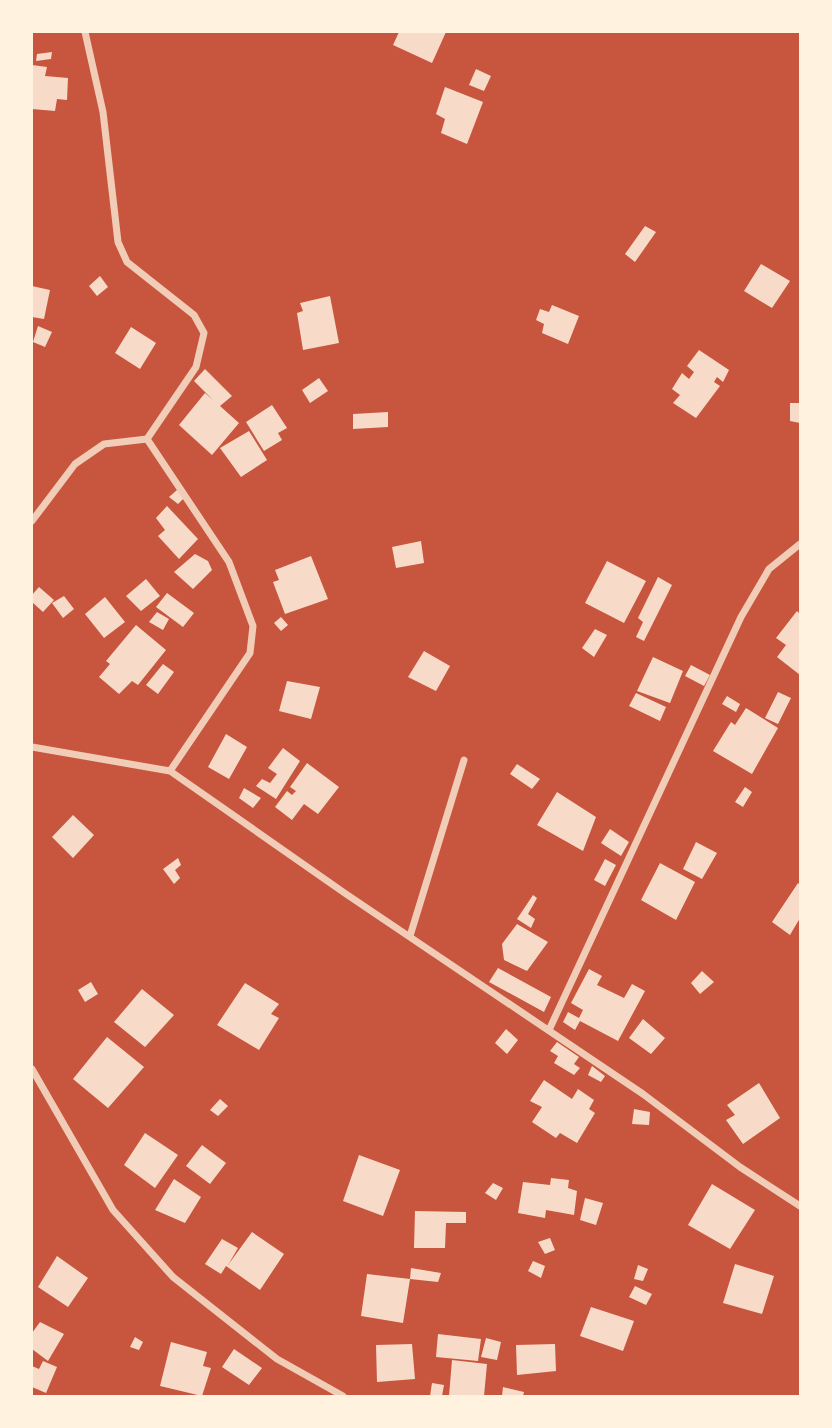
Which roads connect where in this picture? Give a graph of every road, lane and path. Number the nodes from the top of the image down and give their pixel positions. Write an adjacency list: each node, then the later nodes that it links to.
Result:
1 (85, 32): 2 (street)
2 (147, 439): 3 (street); 7 (street)
3 (32, 521)
4 (800, 544): 9 (street)
5 (32, 747): 7 (street)
6 (464, 760): 8 (street)
7 (170, 771): 8 (street)
8 (410, 936): 9 (street)
9 (549, 1030): 11 (street)
10 (32, 1069): 12 (street)
11 (800, 1206)
12 (343, 1396)

